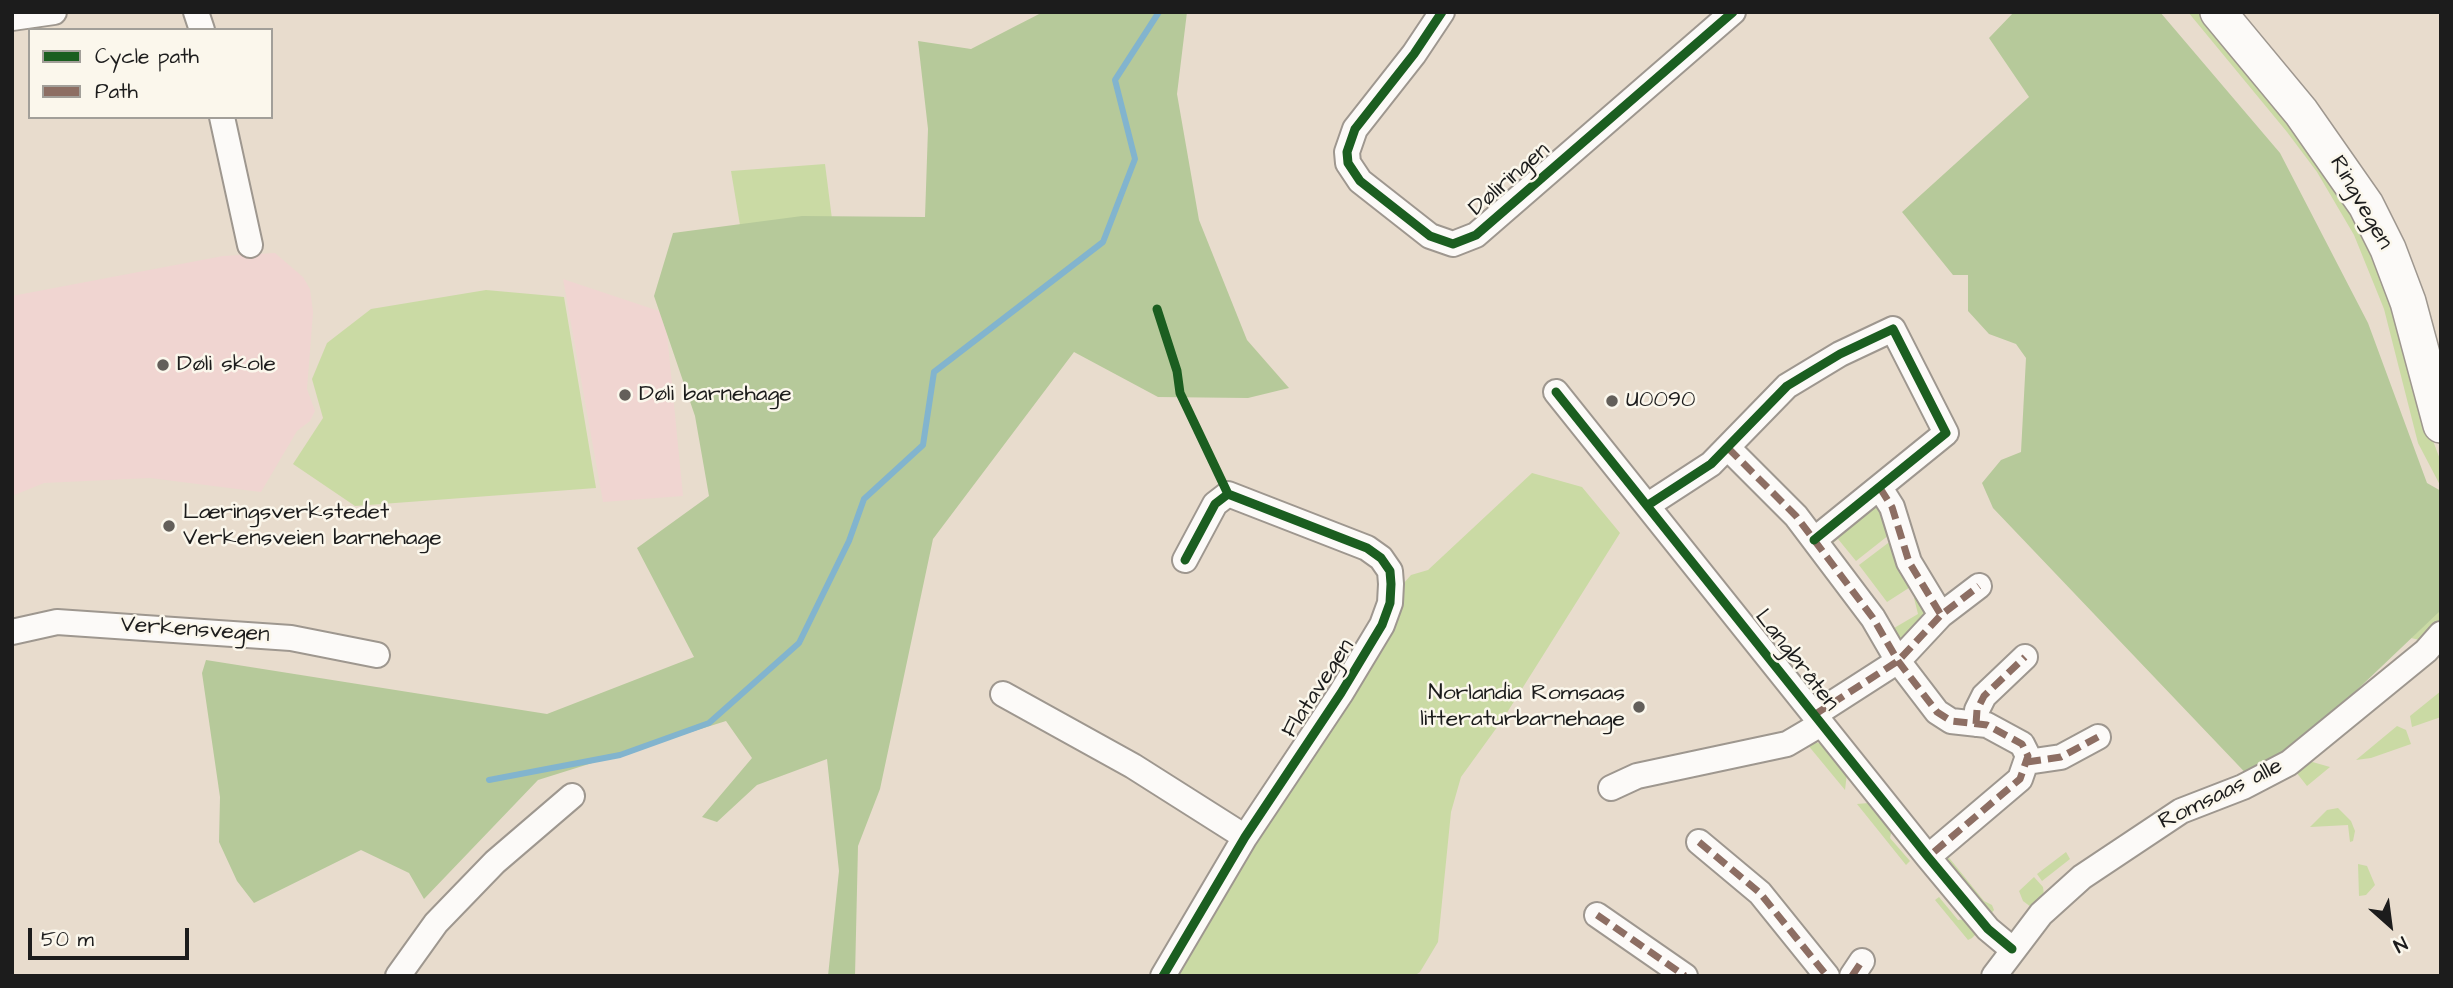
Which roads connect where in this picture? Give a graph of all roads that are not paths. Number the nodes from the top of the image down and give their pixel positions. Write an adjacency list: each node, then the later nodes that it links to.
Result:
1 (54, 12): 5 (street)
2 (1442, 12): 3 (street, Døliringen)
3 (1733, 12)
4 (2218, 12): 9 (main road, Ringvegen)
5 (12, 18)
6 (222, 119): 7 (street)
7 (250, 245)
8 (1556, 392): 12 (street, Langbråten)
9 (2441, 425)
10 (1728, 448): 11 (street); 12 (street); 13 (street)
11 (1880, 488): 13 (street); 16 (street)
12 (1648, 505): 23 (street, Langbråten)
13 (1814, 540): 21 (street)
14 (1185, 560): 29 (street, Flatavegen)
15 (1979, 586): 16 (street)
16 (1941, 615): 21 (street)
17 (12, 632): 19 (street, Verkensvegen)
18 (2436, 644): 33 (street, Romsaas alle)
19 (377, 655)
20 (2025, 657): 24 (street)
21 (1898, 661): 23 (street); 24 (street)
22 (1003, 694): 29 (street)
23 (1817, 719): 27 (street, Langbråten); 31 (street, Langbråten)
24 (1976, 724): 26 (street)
25 (2098, 737): 26 (street)
26 (2027, 762): 31 (street)
27 (1611, 788)
28 (572, 796): 34 (street)
29 (1245, 837): 35 (street, Flatavegen)
30 (1699, 842): 37 (street)
31 (1928, 857): 33 (street, Langbråten)
32 (1597, 915): 36 (street)
33 (2012, 949): 38 (street, Romsaas alle)
34 (398, 976)
35 (1163, 976)
36 (1685, 976)
37 (1827, 976)
38 (1994, 976)

